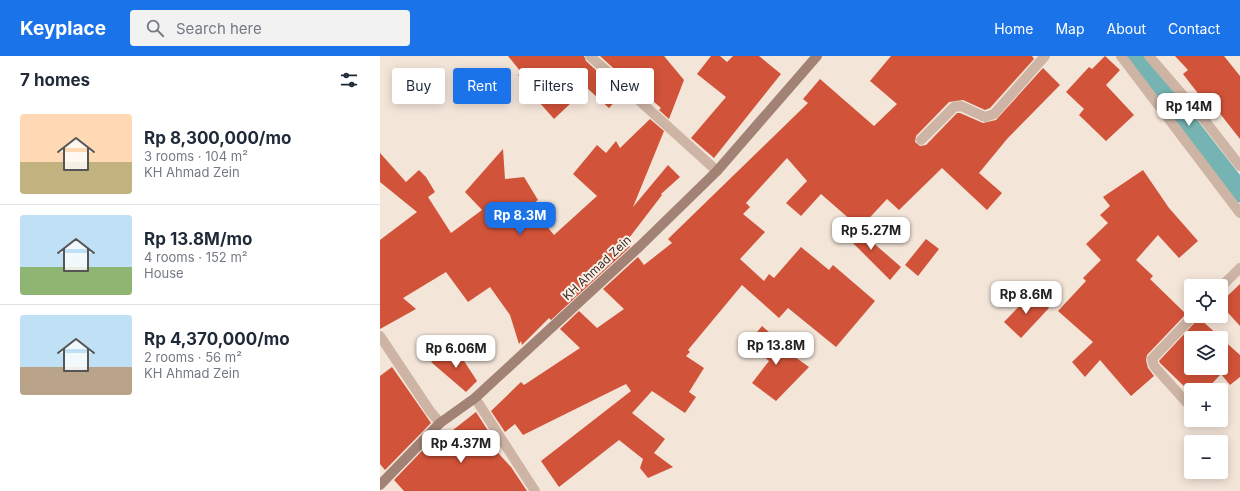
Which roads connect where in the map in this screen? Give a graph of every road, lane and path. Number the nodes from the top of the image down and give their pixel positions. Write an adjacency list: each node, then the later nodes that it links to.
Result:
1 (590, 56): 8 (street)
2 (817, 56): 8 (street, KH Ahmad Zein)
3 (1045, 56): 6 (street)
4 (1121, 56): 9 (street)
5 (1149, 56): 7 (street)
6 (921, 140)
7 (1240, 166)
8 (717, 171): 14 (street, KH Ahmad Zein)
9 (1240, 213)
10 (1240, 268): 11 (street)
11 (1228, 280)
12 (1186, 323): 15 (street)
13 (380, 336): 16 (street)
14 (475, 398): 16 (street, KH Ahmad Zein); 18 (street)
15 (1184, 399)
16 (440, 423): 17 (street, KH Ahmad Zein)
17 (380, 485)
18 (535, 491)

